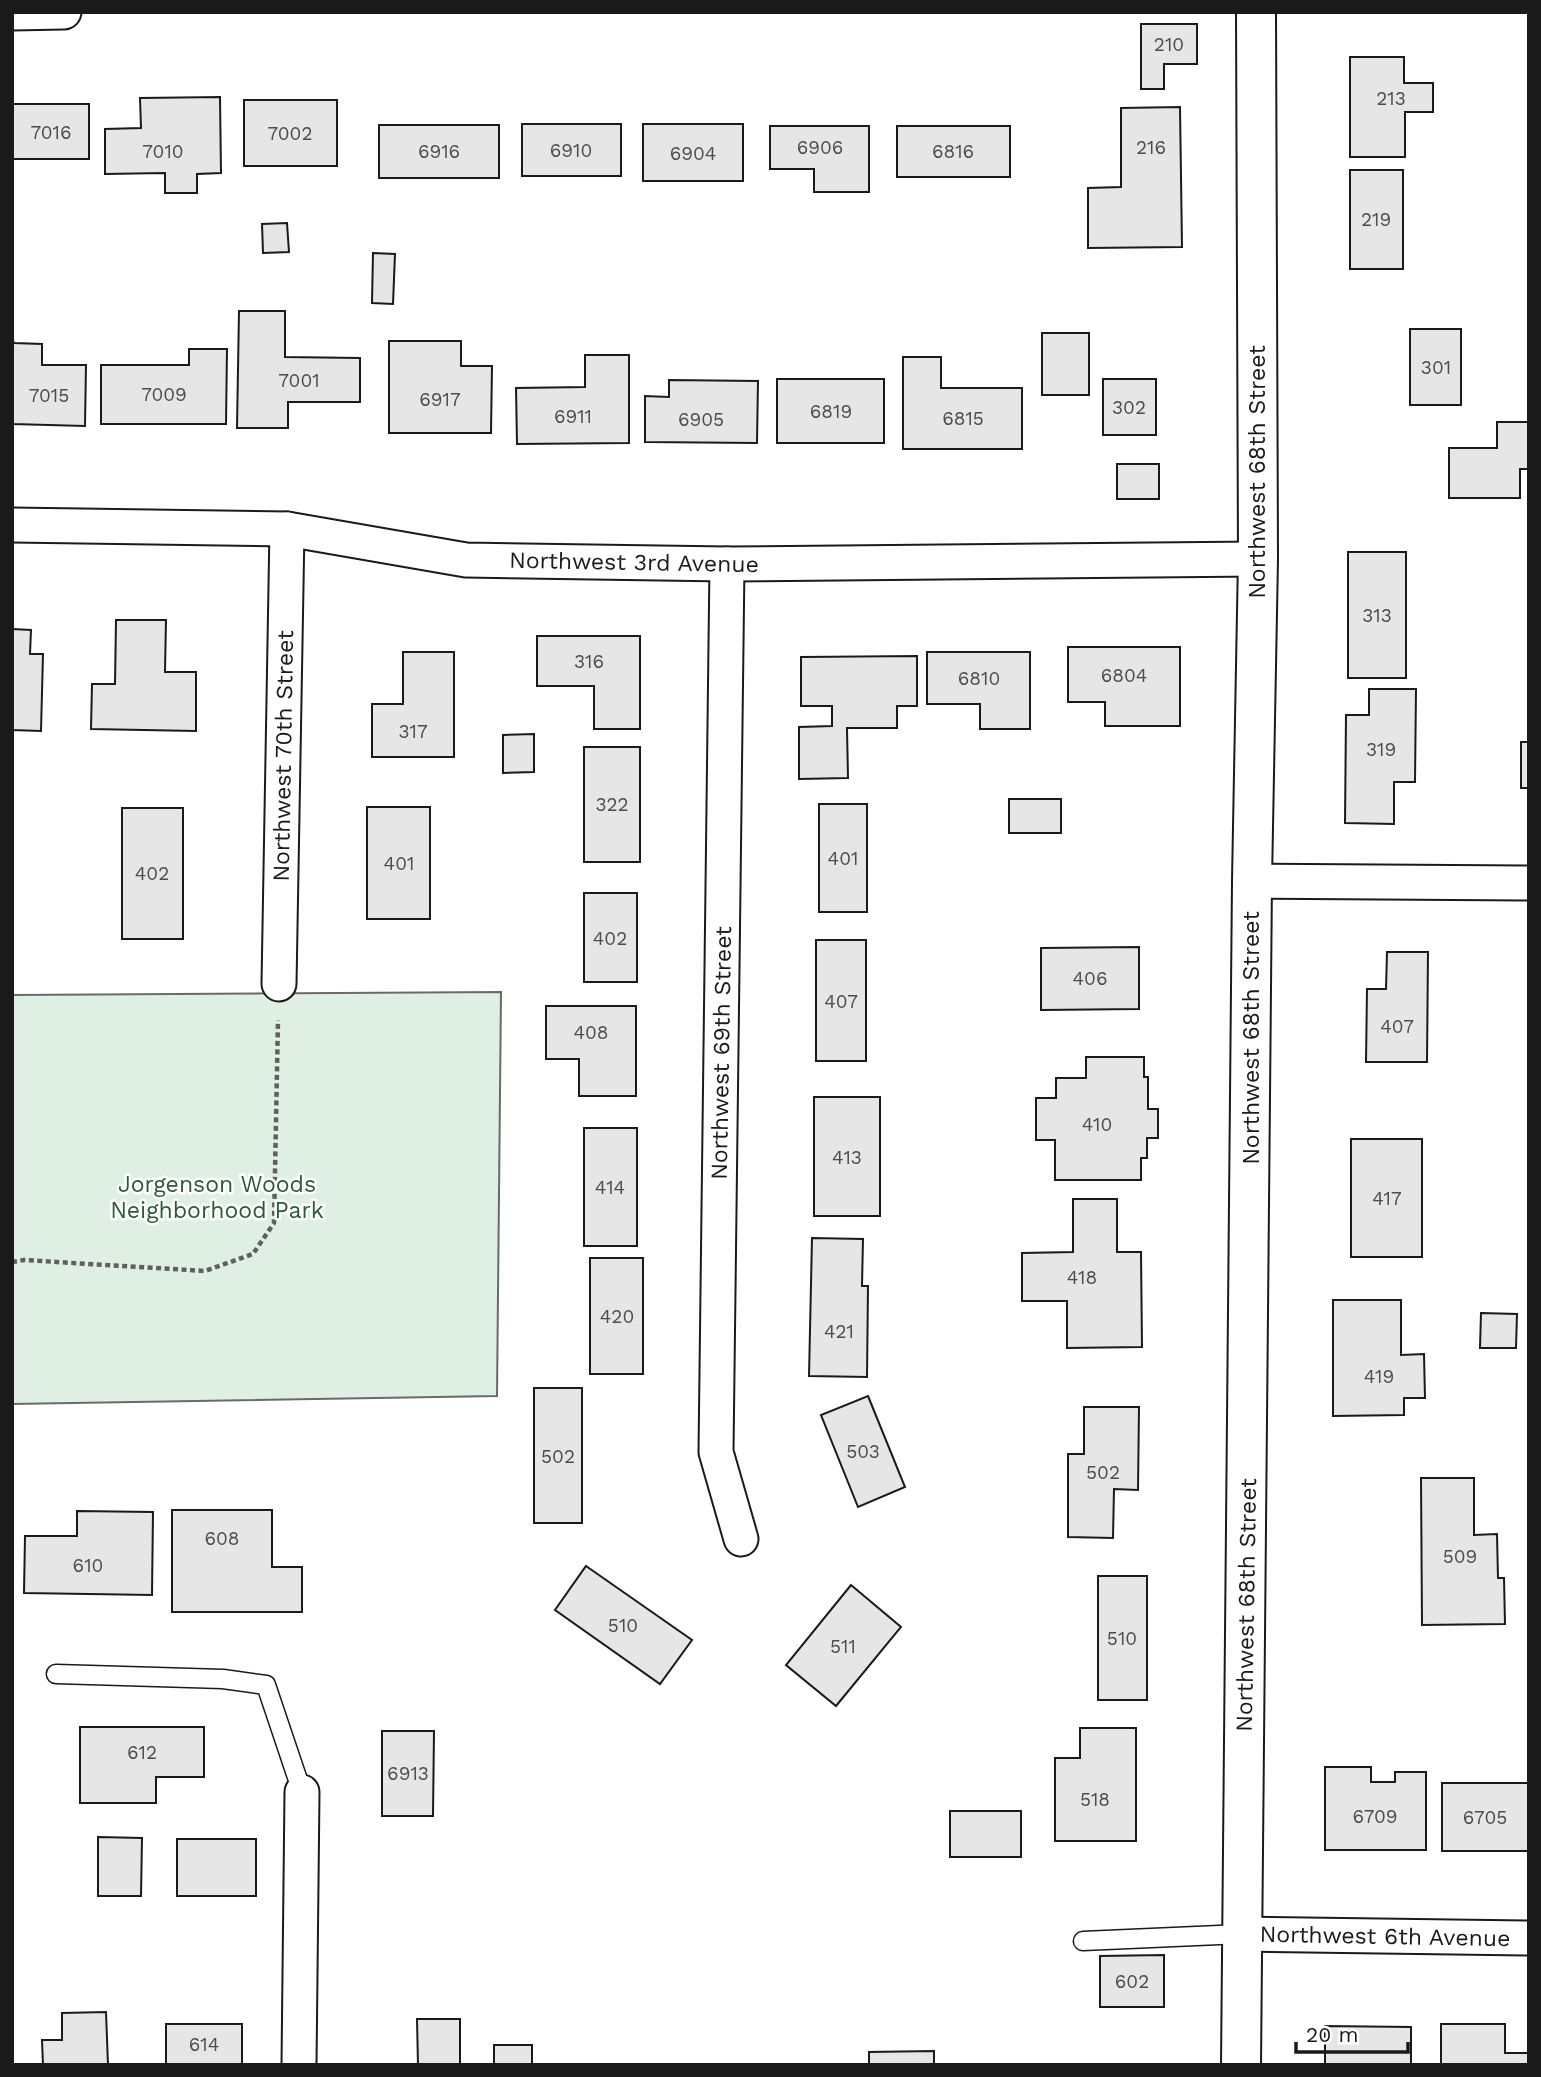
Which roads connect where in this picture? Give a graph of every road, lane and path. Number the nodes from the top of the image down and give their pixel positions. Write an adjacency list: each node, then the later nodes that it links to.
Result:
1 (64, 12): 3 (street)
2 (1256, 12): 6 (street, Northwest 68th Street)
3 (12, 13)
4 (12, 525): 5 (street, Northwest 3rd Avenue)
5 (287, 528): 7 (street, Northwest 3rd Avenue); 10 (street, Northwest 70th Street)
6 (1258, 559): 7 (street, Northwest 3rd Avenue); 8 (street, Northwest 68th Street)
7 (727, 564): 12 (street, Northwest 69th Street)
8 (1252, 881): 9 (street); 15 (street, Northwest 68th Street)
9 (1529, 883)
10 (279, 984): 11 (path)
11 (12, 1262)
12 (741, 1539)
13 (56, 1674): 14 (lane)
14 (302, 1792): 18 (street)
15 (1242, 1934): 16 (street, Northwest 6th Avenue); 17 (lane); 19 (street, Northwest 68th Street)
16 (1529, 1938)
17 (1083, 1941)
18 (299, 2065)
19 (1241, 2065)

